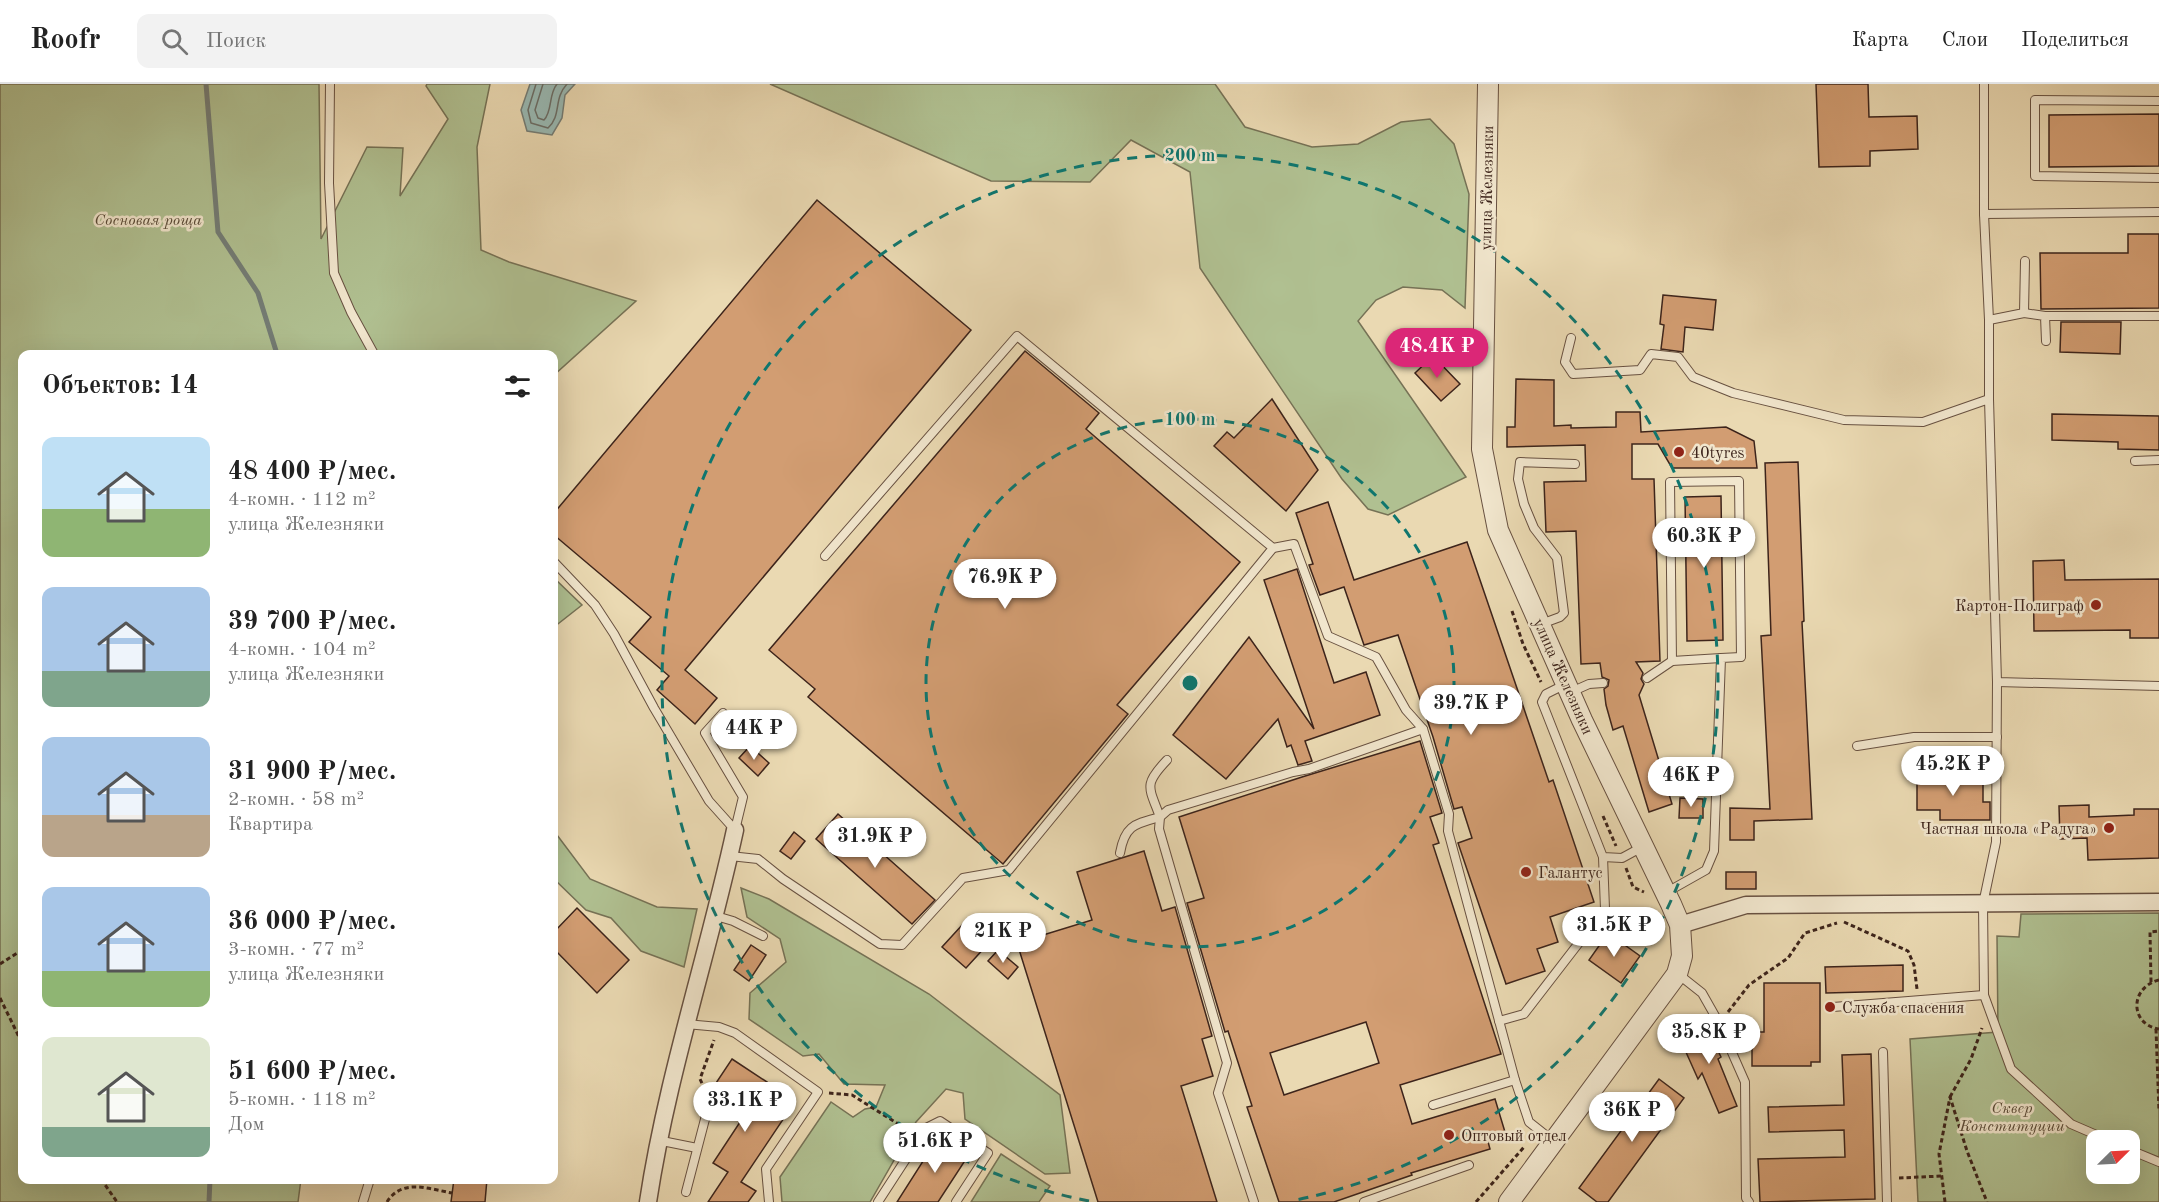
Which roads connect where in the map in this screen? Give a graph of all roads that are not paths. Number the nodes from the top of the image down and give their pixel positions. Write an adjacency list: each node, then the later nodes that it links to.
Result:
1 (330, 84): 15 (lane)
2 (1488, 84): 23 (street, улица Железняки)
3 (1984, 84): 7 (lane)
4 (2159, 101): 5 (lane)
5 (2159, 178)
6 (2159, 212): 7 (lane)
7 (1984, 214): 12 (lane)
8 (2025, 261): 9 (lane)
9 (2024, 313): 10 (lane); 12 (lane)
10 (2045, 316): 11 (lane); 14 (lane)
11 (2159, 316)
12 (1989, 320): 16 (lane)
13 (1571, 338): 16 (lane)
14 (2046, 341)
15 (372, 350)
16 (1989, 399): 27 (lane)
17 (2159, 460): 18 (lane)
18 (2134, 461)
19 (1575, 464): 23 (lane)
20 (1273, 548): 21 (lane); 32 (lane); 40 (lane)
21 (825, 556)
22 (558, 565): 37 (lane)
23 (1540, 624): 30 (street, улица Железняки)
24 (1721, 658): 25 (lane); 25 (lane); 42 (lane)
25 (1672, 661): 26 (lane)
26 (1647, 678)
27 (1997, 682): 29 (lane); 33 (lane)
28 (1603, 683): 30 (lane)
29 (2159, 686)
30 (1568, 688): 38 (street, улица Железняки); 41 (lane)
31 (723, 713): 37 (lane)
32 (1423, 729): 36 (lane); 51 (lane)
33 (1997, 737): 34 (lane); 44 (lane)
34 (1857, 746)
35 (1167, 760): 36 (lane)
36 (1160, 817): 39 (lane); 71 (lane)
37 (735, 830): 40 (street)
38 (1644, 846): 41 (lane); 42 (street, улица Железняки)
39 (1120, 853)
40 (730, 856): 45 (street)
41 (1604, 857): 51 (lane)
42 (1666, 892): 46 (street, улица Железняки)
43 (2159, 902): 44 (street)
44 (1983, 904): 46 (street); 49 (lane)
45 (716, 916): 47 (lane); 52 (street)
46 (1680, 925): 48 (street, улица Железняки)
47 (763, 936)
48 (1677, 974): 59 (street, улица Железняки); 74 (lane)
49 (1984, 995): 50 (lane); 57 (lane)
50 (1833, 1007)
51 (1499, 1021): 54 (lane)
52 (686, 1024): 58 (street); 68 (lane)
53 (1883, 1052): 75 (lane)
54 (1515, 1080): 56 (lane); 59 (lane)
55 (710, 1100): 60 (lane)
56 (1433, 1105)
57 (2086, 1130)
58 (657, 1140): 60 (lane); 67 (street)
59 (1553, 1141): 73 (street, улица Железняки)
60 (697, 1148): 65 (lane)
61 (2140, 1154): 62 (lane)
62 (2159, 1162)
63 (1469, 1165): 72 (lane)
64 (368, 1184): 66 (lane)
65 (686, 1192)
66 (363, 1202)
67 (648, 1202)
68 (770, 1202)
69 (878, 1202): 70 (lane)
70 (956, 1202)
71 (1254, 1202)
72 (1364, 1202)
73 (1509, 1202)
74 (1749, 1202)
75 (1887, 1202)

